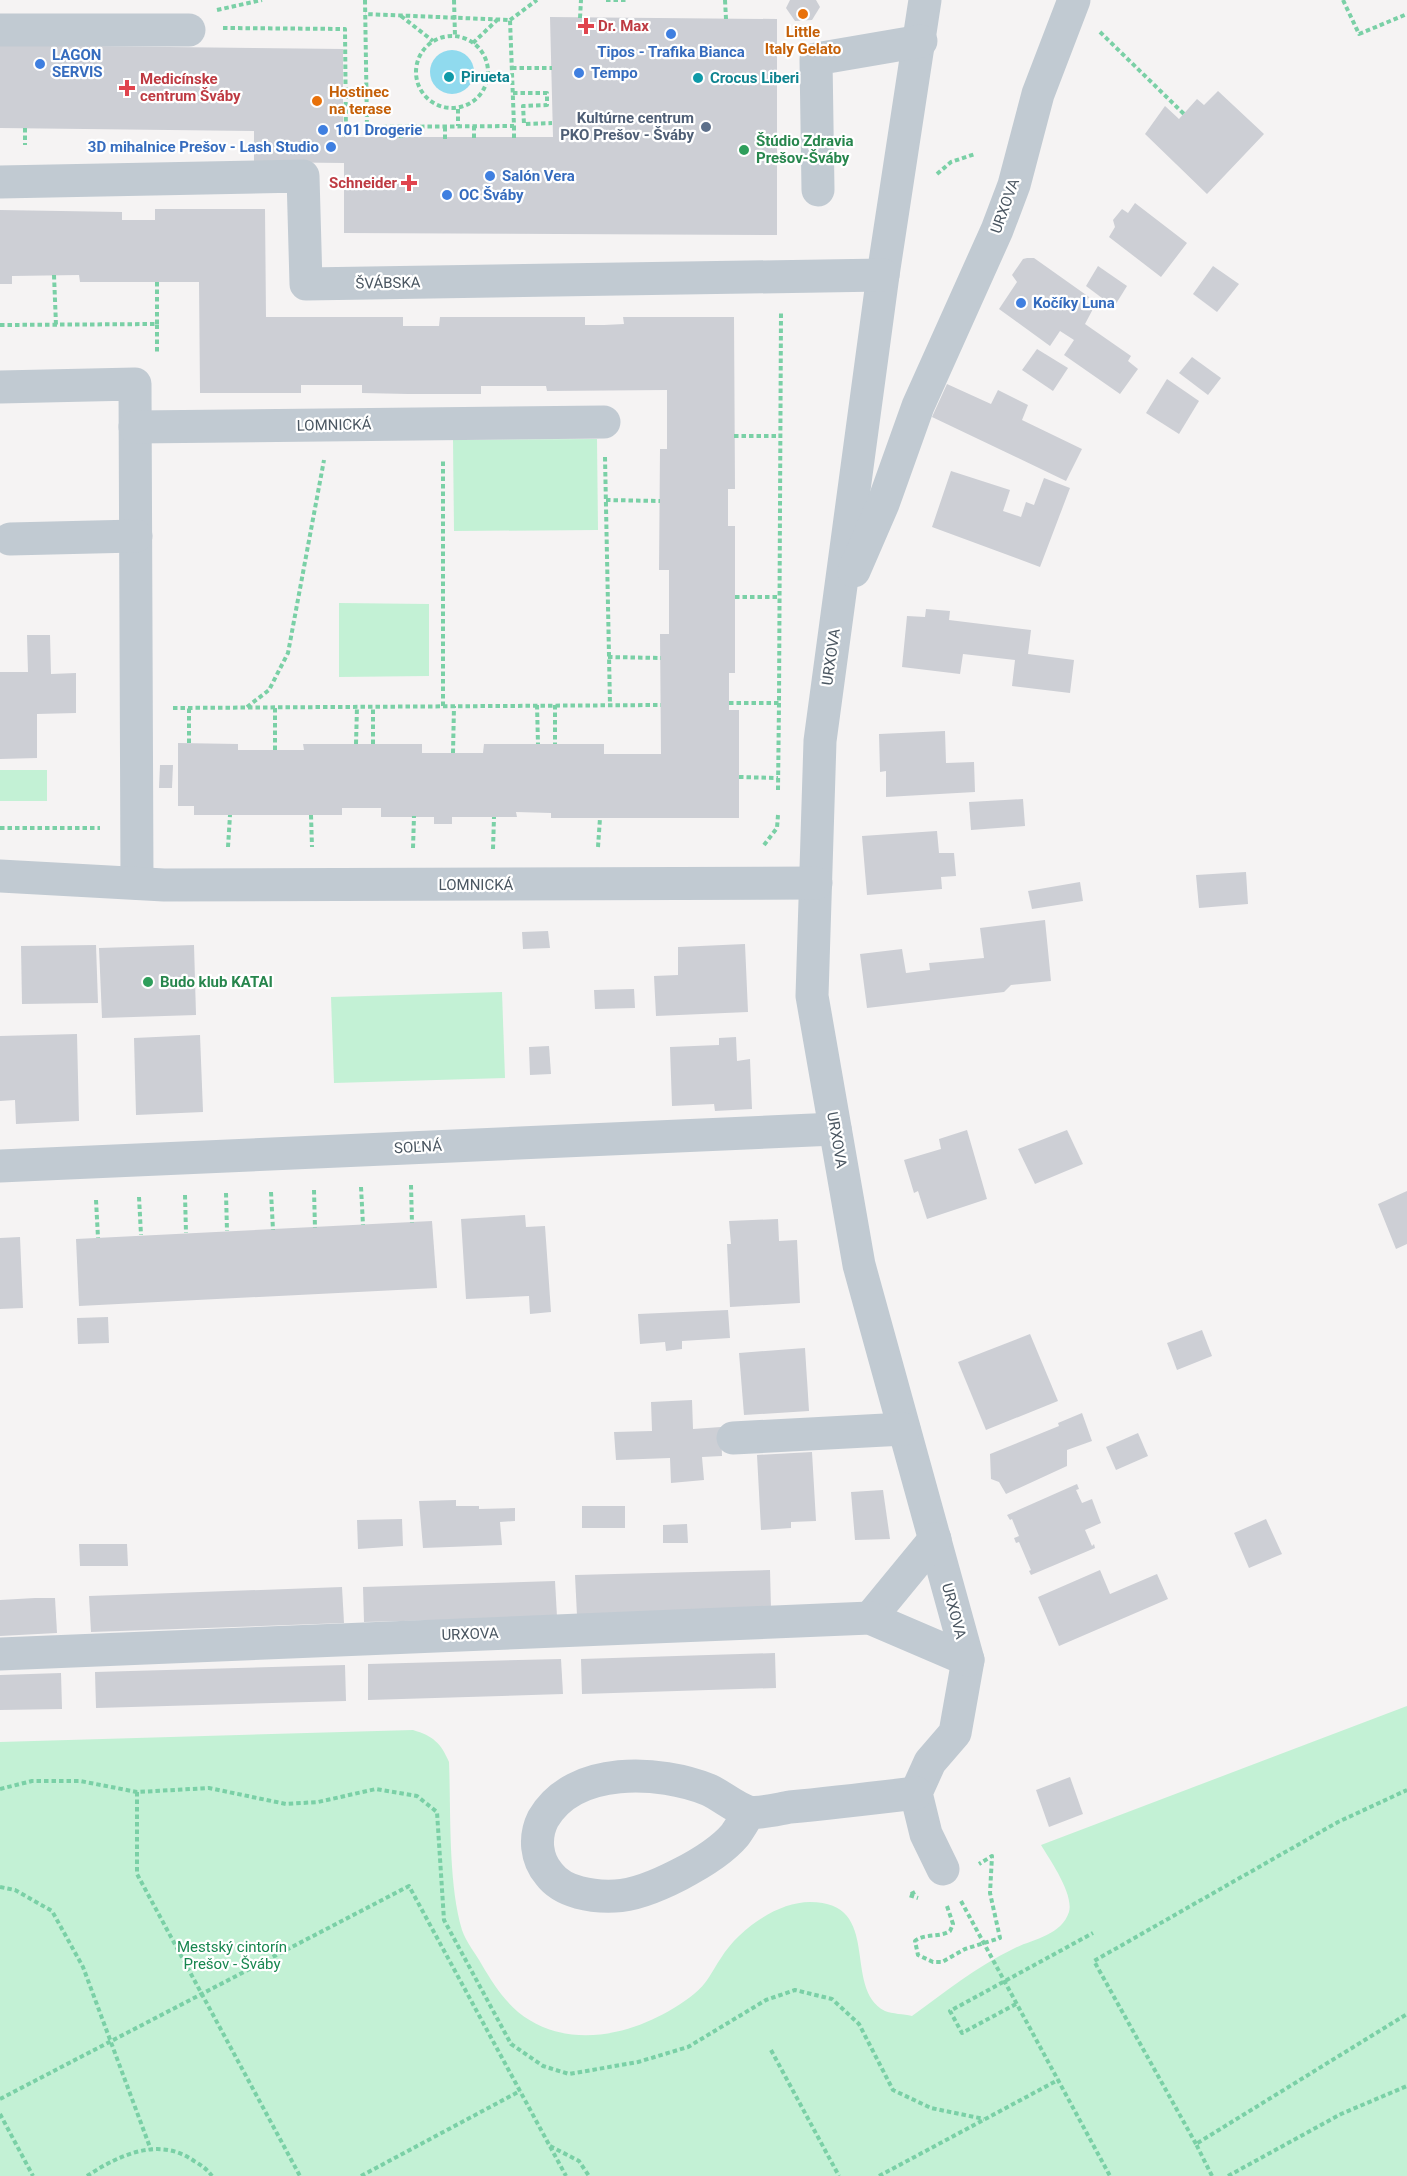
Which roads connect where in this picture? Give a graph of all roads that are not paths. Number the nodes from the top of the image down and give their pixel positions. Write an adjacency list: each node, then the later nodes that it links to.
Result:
1 (925, 0): 5 (street, URXOVA)
2 (1073, 2): 14 (street, URXOVA)
3 (205, 24): 4 (street)
4 (0, 30)
5 (921, 41): 7 (street); 8 (street, URXOVA)
6 (0, 183): 8 (street, ŠVÁBSKA)
7 (818, 190)
8 (883, 275): 14 (street, URXOVA)
9 (0, 387): 11 (street)
10 (604, 422): 11 (street, LOMNICKÁ)
11 (135, 427): 12 (street)
12 (136, 536): 13 (street); 16 (street)
13 (10, 539)
14 (838, 607): 17 (street, URXOVA)
15 (0, 876): 16 (street, LOMNICKÁ)
16 (137, 883): 17 (street, LOMNICKÁ)
17 (816, 883): 18 (street, URXOVA)
18 (835, 1129): 19 (street, SOĽNÁ); 20 (street, URXOVA)
19 (0, 1166)
20 (904, 1429): 21 (street); 22 (street, URXOVA)
21 (733, 1438)
22 (934, 1539): 23 (street); 25 (street, URXOVA)
23 (870, 1617): 24 (street, URXOVA); 25 (street, URXOVA)
24 (0, 1654)
25 (968, 1660): 26 (street, URXOVA)
26 (916, 1793): 27 (street); 28 (street)
27 (750, 1812): 27 (street)
28 (945, 1881)

